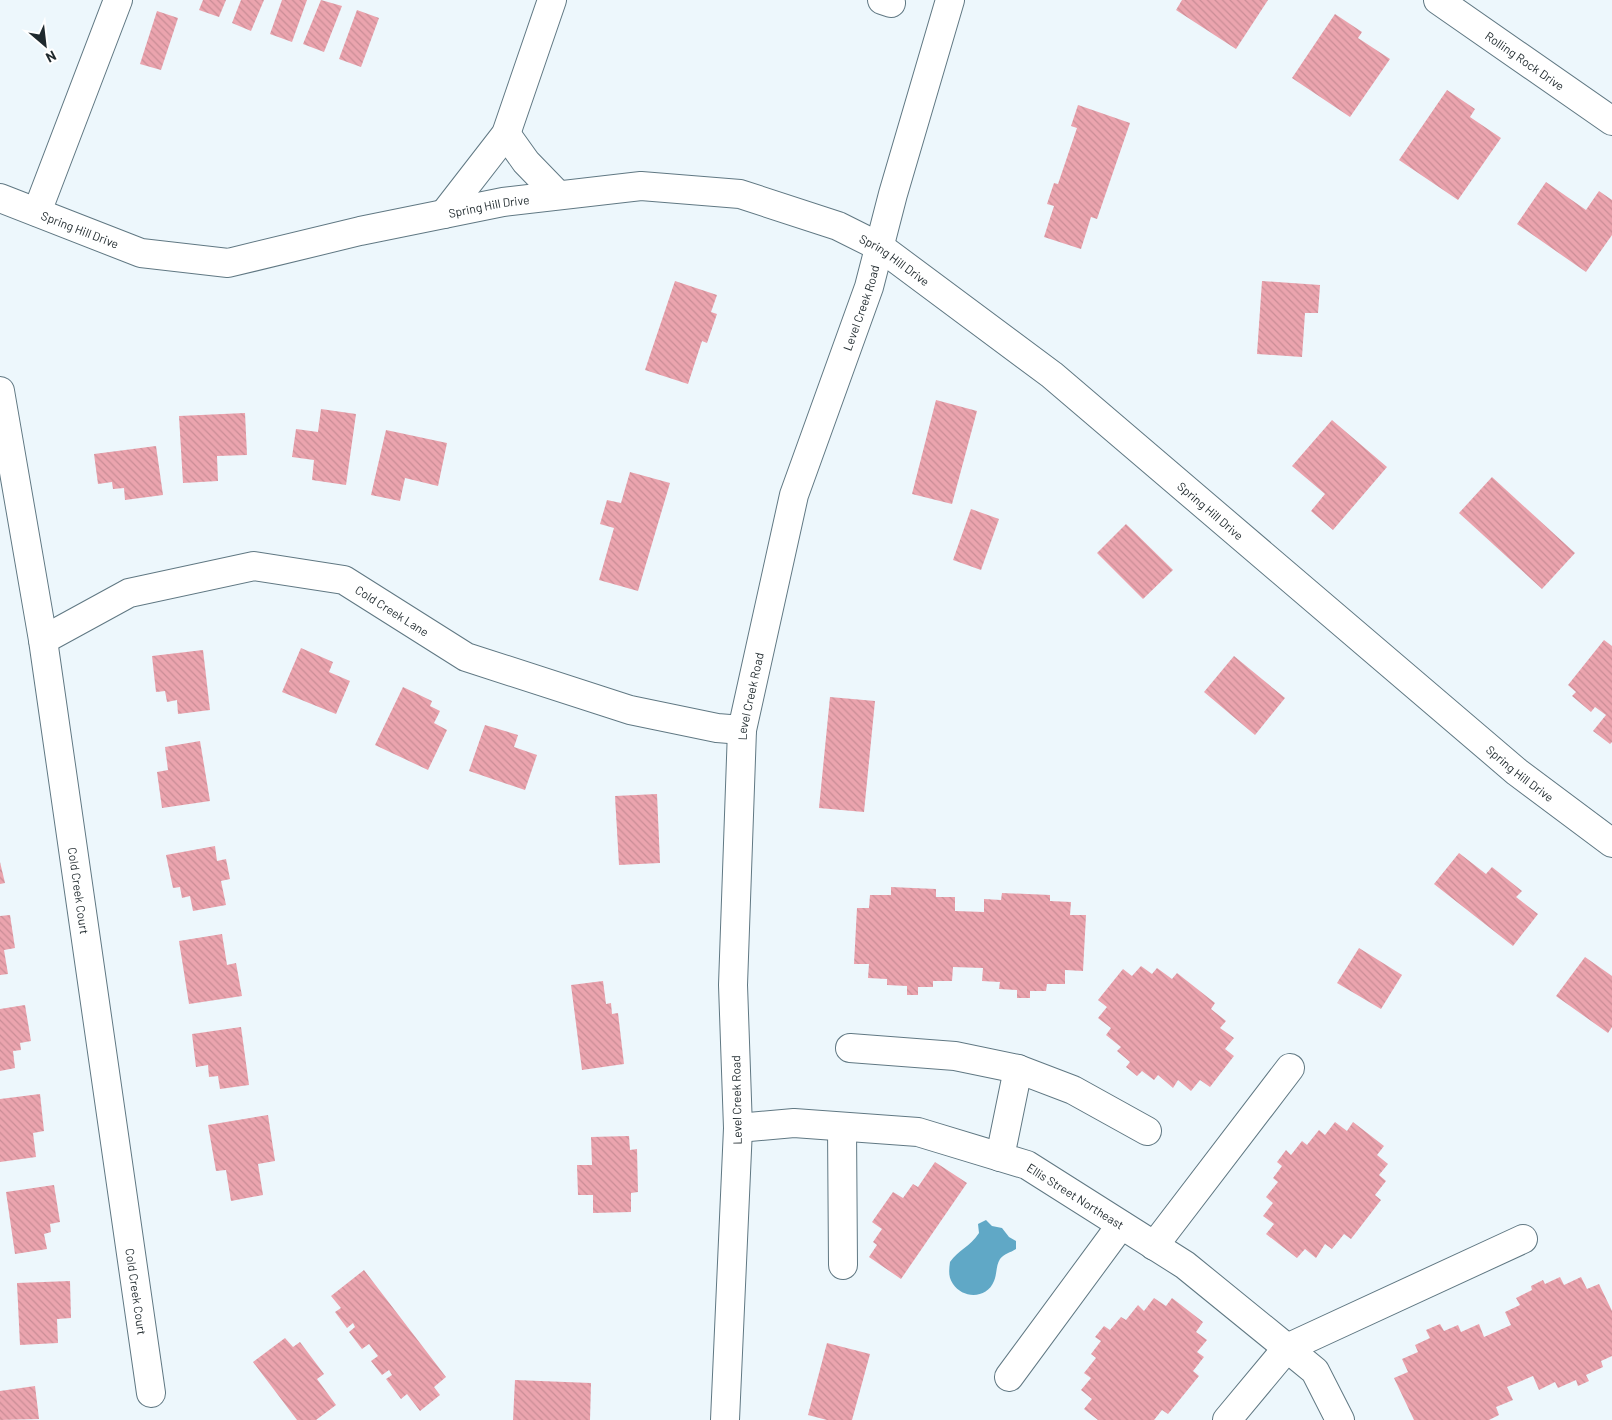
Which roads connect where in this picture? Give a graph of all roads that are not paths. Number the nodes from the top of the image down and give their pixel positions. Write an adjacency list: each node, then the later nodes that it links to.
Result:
1 (118, 0): 9 (street)
2 (552, 0): 6 (street)
3 (950, 0): 11 (street, Level Creek Road)
4 (1438, 0): 5 (street, Rolling Rock Drive)
5 (1612, 121)
6 (506, 134): 7 (street); 10 (street)
7 (558, 195): 10 (street, Spring Hill Drive); 11 (street, Spring Hill Drive)
8 (0, 198): 9 (street, Spring Hill Drive)
9 (37, 212): 10 (street, Spring Hill Drive)
10 (444, 214)
11 (880, 247): 14 (street, Level Creek Road); 15 (street, Spring Hill Drive)
12 (0, 391): 13 (street, Cold Creek Court)
13 (43, 640): 14 (street, Cold Creek Lane); 29 (street, Cold Creek Court)
14 (742, 730): 20 (street, Level Creek Road)
15 (1612, 843)
16 (850, 1048): 18 (street)
17 (1290, 1068): 25 (street)
18 (1018, 1069): 21 (street); 22 (street)
19 (842, 1127): 20 (street, Ellis Street Northeast); 22 (street, Ellis Street Northeast); 26 (street)
20 (738, 1128): 30 (street, Level Creek Road)
21 (1147, 1131)
22 (1000, 1157): 23 (street, Ellis Street Northeast)
23 (1122, 1225): 25 (street, Ellis Street Northeast); 28 (street)
24 (1523, 1239): 27 (street)
25 (1154, 1246): 27 (street, Ellis Street Northeast)
26 (843, 1266)
27 (1287, 1348): 31 (street); 32 (street, Ellis Street Northeast)
28 (1009, 1377)
29 (151, 1393)
30 (725, 1420)
31 (1227, 1420)
32 (1340, 1420)

